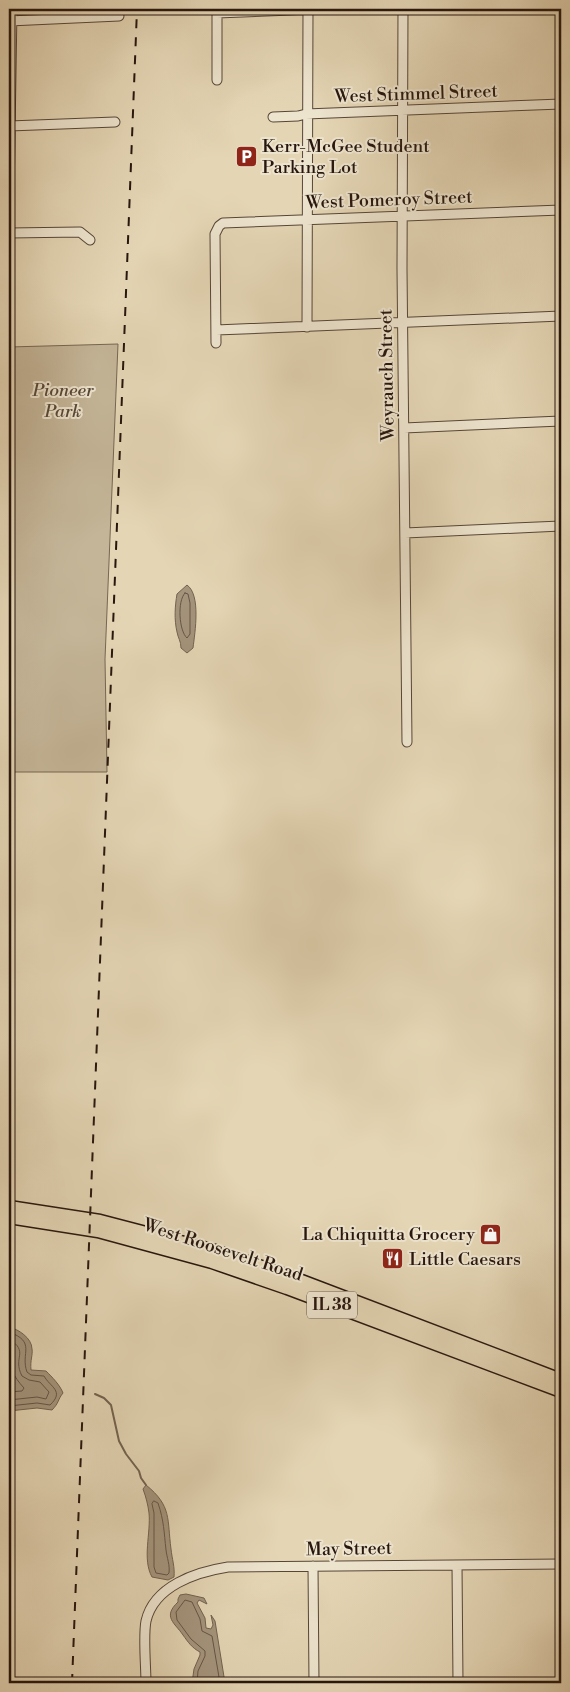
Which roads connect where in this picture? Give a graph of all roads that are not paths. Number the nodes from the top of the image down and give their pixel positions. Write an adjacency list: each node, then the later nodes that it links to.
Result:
1 (12, 9): 7 (street)
2 (308, 9): 3 (street); 5 (street); 11 (street)
3 (318, 9)
4 (403, 9): 10 (street, Weyrauch Street)
5 (217, 11): 8 (street)
6 (119, 16): 7 (street)
7 (10, 21): 14 (street)
8 (217, 80)
9 (561, 104): 10 (street, West Stimmel Street)
10 (403, 111): 11 (street, West Stimmel Street); 17 (street, Weyrauch Street)
11 (306, 114): 12 (street, West Stimmel Street); 18 (street)
12 (273, 117)
13 (115, 122): 14 (street)
14 (9, 126): 15 (street)
15 (9, 197)
16 (561, 210): 17 (street, West Pomeroy Street)
17 (403, 216): 18 (street, West Pomeroy Street); 22 (street, Weyrauch Street)
18 (308, 220): 23 (street); 24 (street, West Pomeroy Street)
19 (9, 233): 20 (street)
20 (90, 240)
21 (561, 316): 22 (street)
22 (403, 322): 23 (street); 27 (street, Weyrauch Street)
23 (307, 327): 24 (street)
24 (216, 330): 25 (street)
25 (216, 343)
26 (561, 421): 27 (street)
27 (404, 428): 29 (street, Weyrauch Street)
28 (561, 526): 29 (street)
29 (406, 533): 30 (street, Weyrauch Street)
30 (407, 742)
31 (9, 1207): 33 (main road, West Roosevelt Road / IL 38)
32 (9, 1217): 34 (main road, West Roosevelt Road / IL 38)
33 (561, 1380)
34 (561, 1391)
35 (561, 1564): 36 (street, May Street)
36 (457, 1565): 37 (street, May Street); 40 (street)
37 (313, 1566): 38 (street, May Street); 39 (street)
38 (146, 1683)
39 (314, 1683)
40 (458, 1683)

